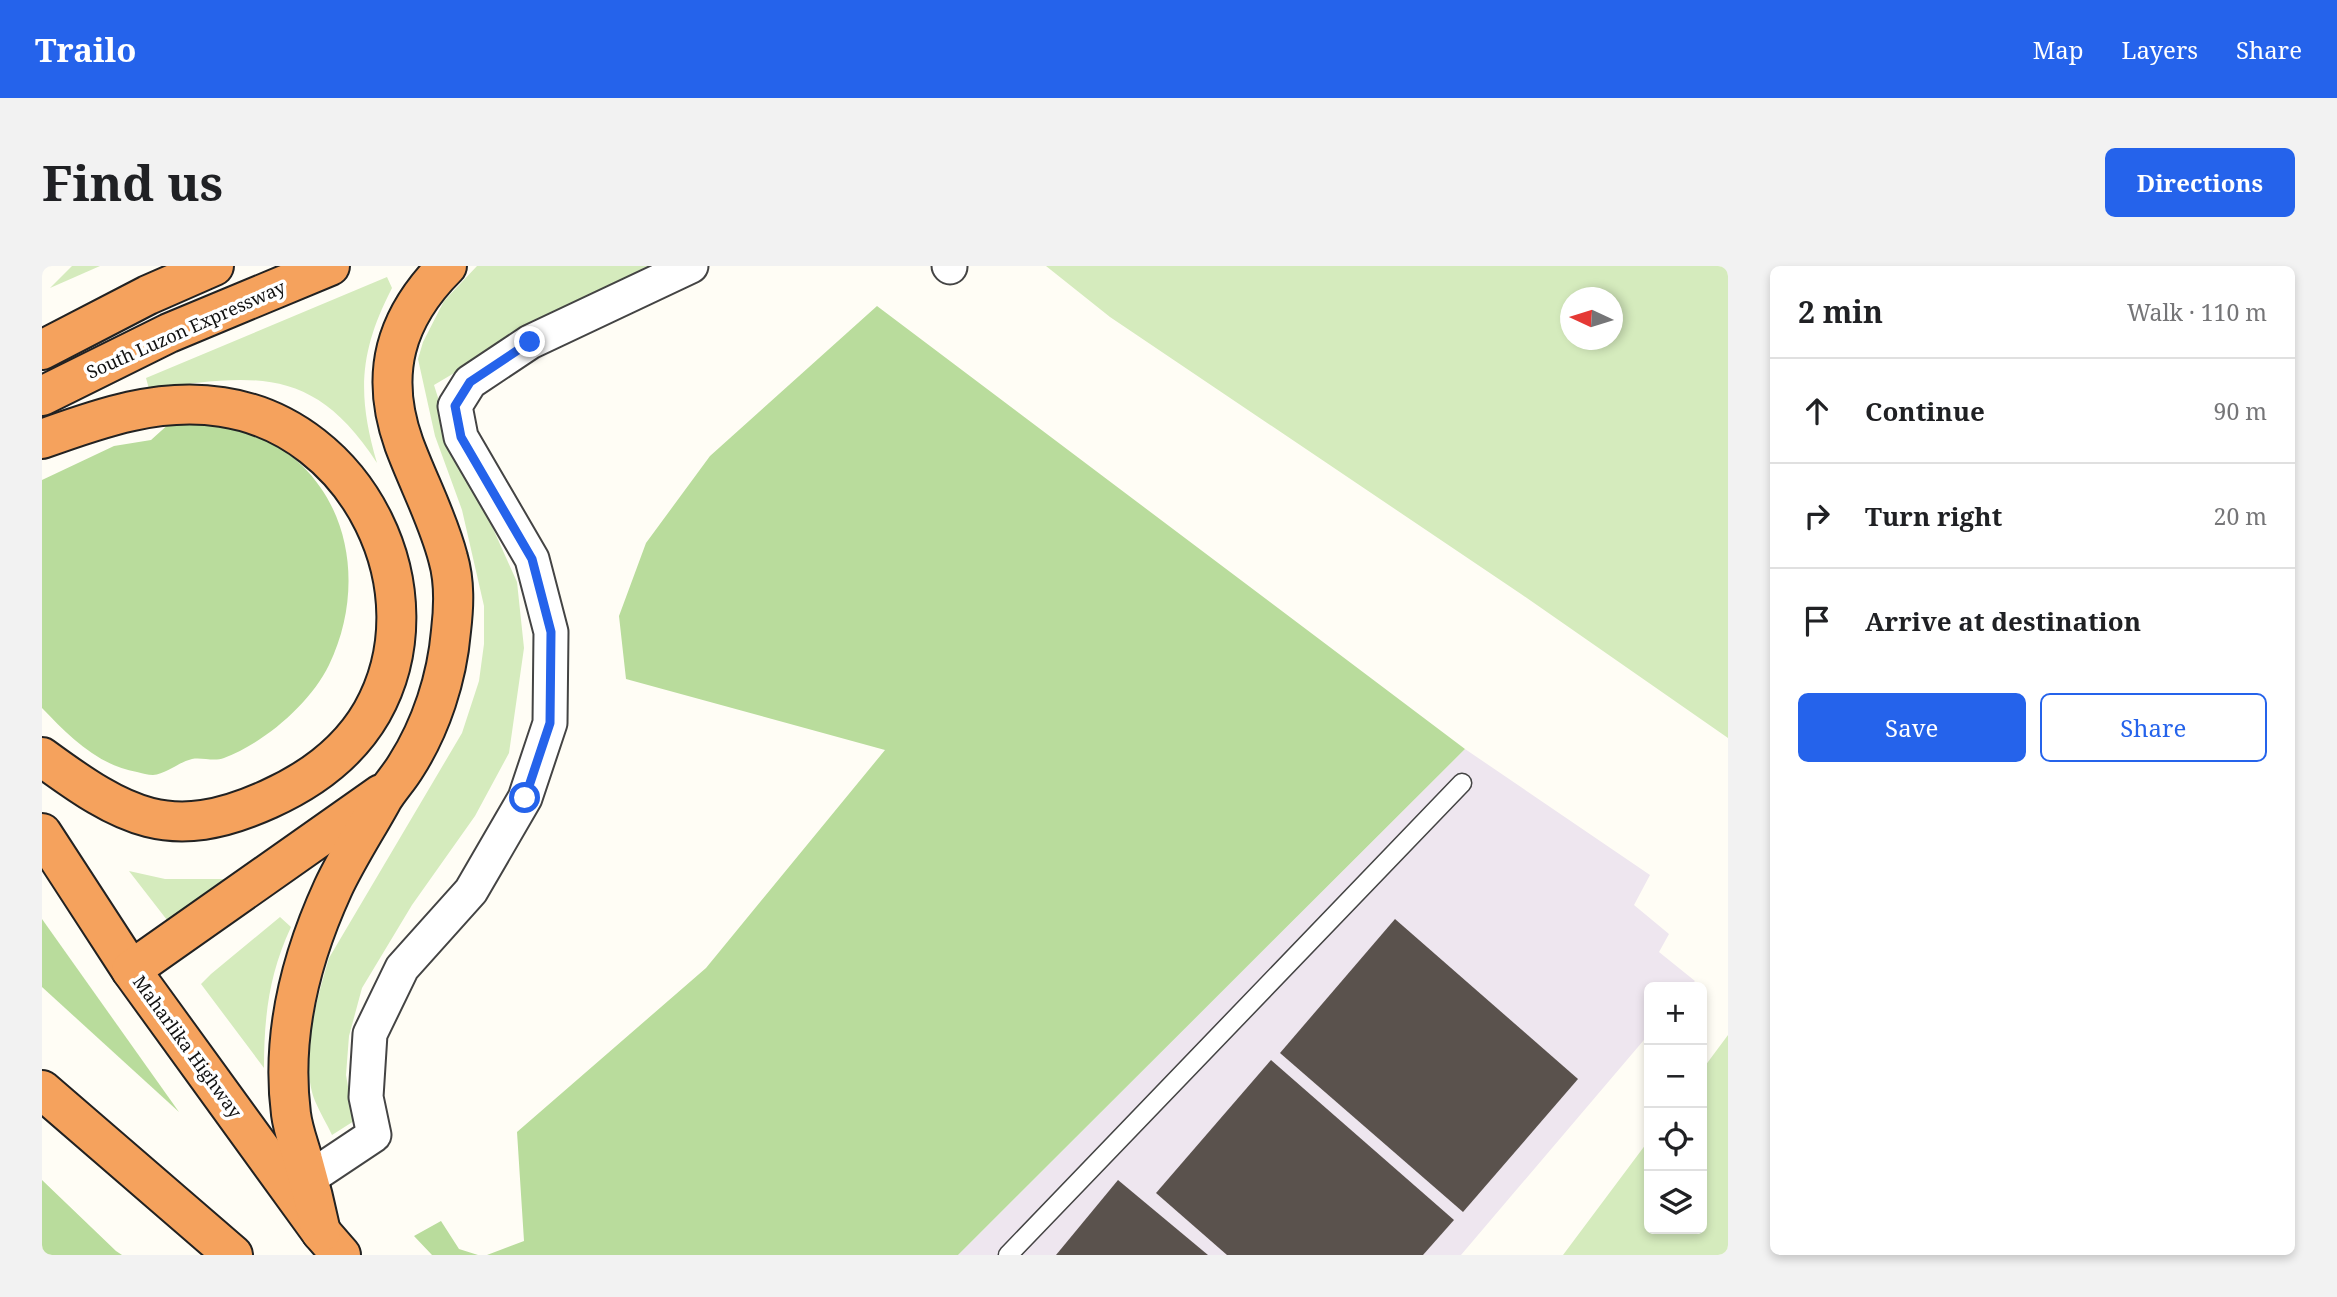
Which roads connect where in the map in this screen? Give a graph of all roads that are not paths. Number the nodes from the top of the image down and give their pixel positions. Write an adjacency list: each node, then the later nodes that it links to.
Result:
1 (214, 266): 5 (highway)
2 (330, 266): 6 (highway, South Luzon Expressway)
3 (447, 266): 10 (highway)
4 (691, 266): 14 (street)
5 (42, 349)
6 (42, 396)
7 (42, 439): 8 (highway)
8 (42, 757)
9 (1462, 783): 17 (lane)
10 (388, 789): 12 (highway); 14 (highway)
11 (42, 833): 12 (highway, Maharlika Highway)
12 (131, 970): 15 (highway, Maharlika Highway)
13 (42, 1090): 16 (highway)
14 (308, 1179): 15 (highway)
15 (331, 1244)
16 (233, 1255)
17 (1008, 1255)

